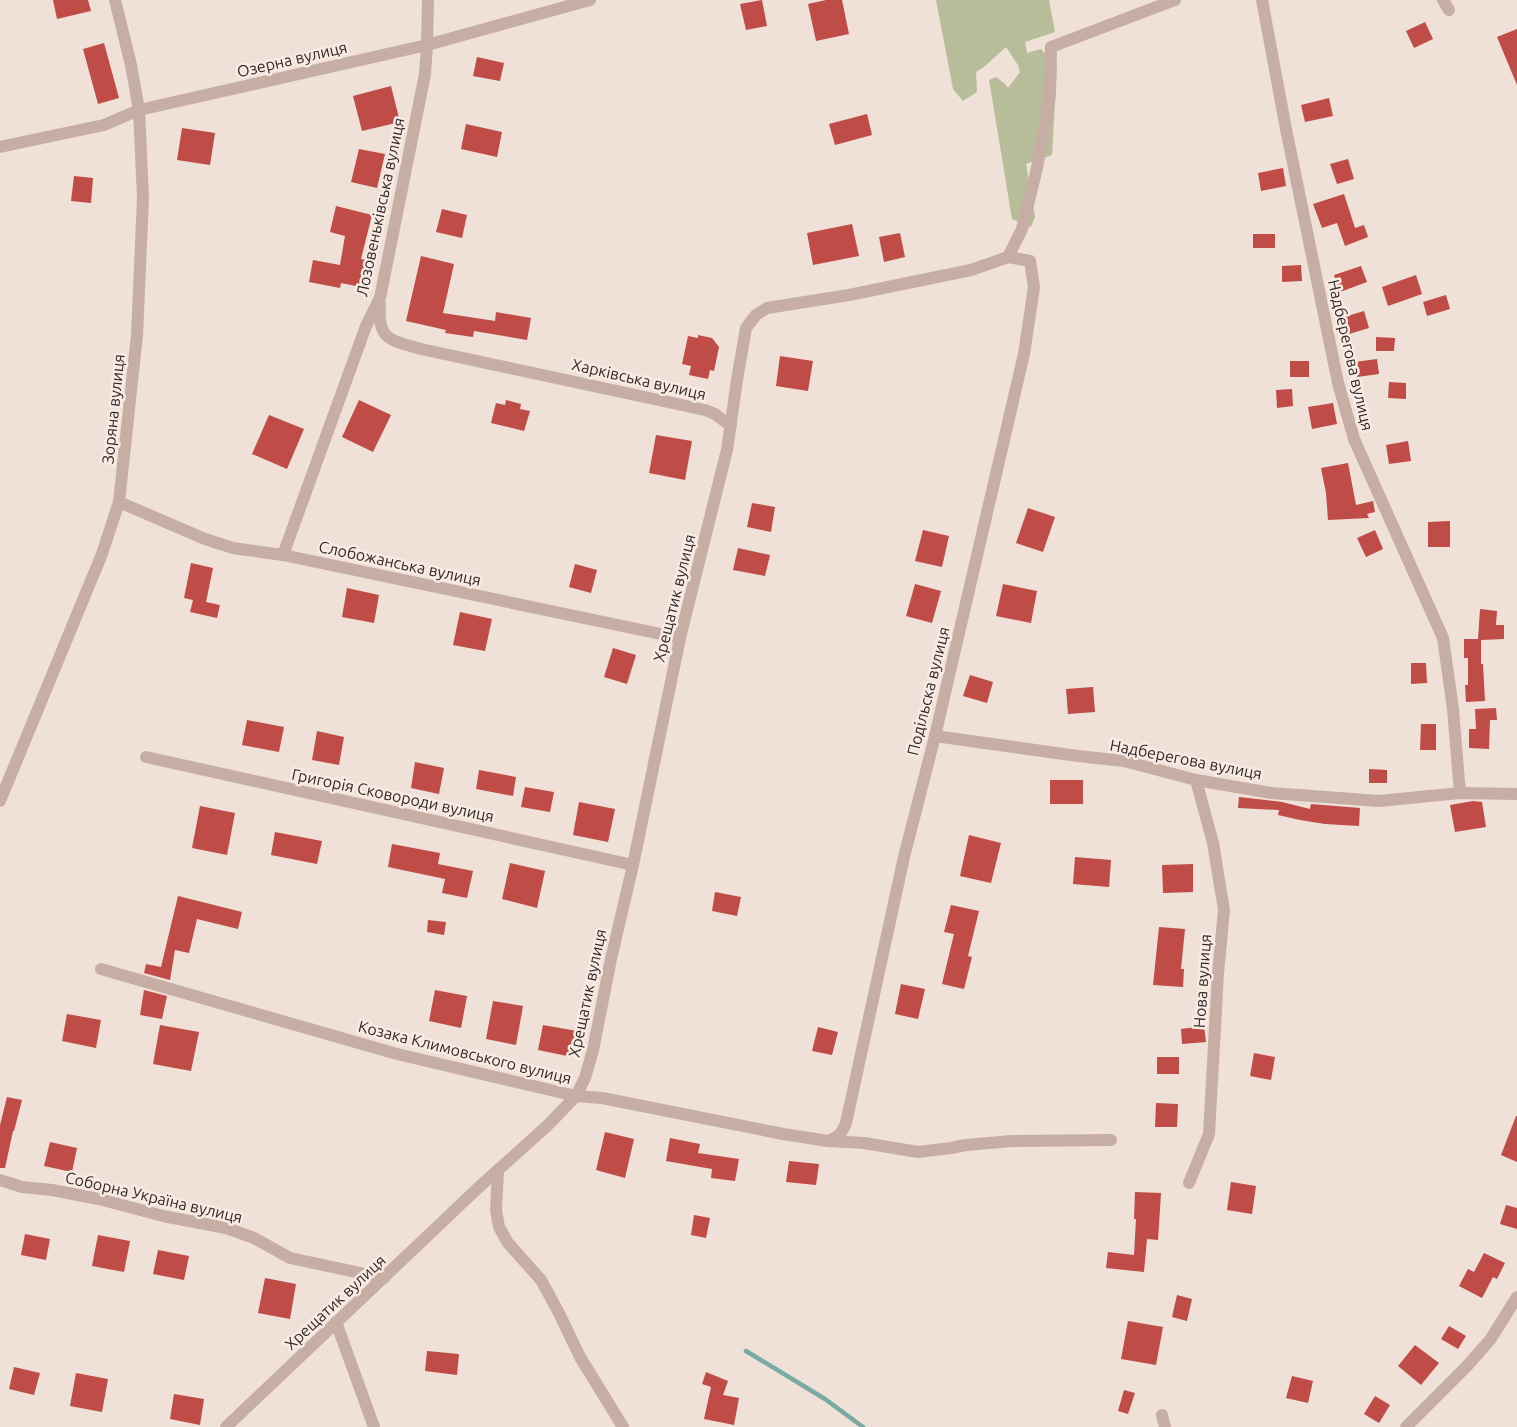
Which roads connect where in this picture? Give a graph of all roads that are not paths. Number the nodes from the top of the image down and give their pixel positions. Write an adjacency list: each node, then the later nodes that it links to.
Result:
1 (116, 0): 7 (street, Зоряна вулиця)
2 (428, 0): 6 (street, Лозовеньківська вулиця)
3 (590, 0): 6 (street, Озерна вулиця)
4 (1175, 0): 9 (street)
5 (1262, 0): 18 (street, Надберегова вулиця)
6 (427, 45): 7 (street, Озерна вулиця); 10 (street, Лозовеньківська вулиця)
7 (139, 110): 8 (street, Озерна вулиця); 12 (street, Зоряна вулиця)
8 (0, 147)
9 (1008, 257): 11 (street); 15 (street, Подільска вулиця)
10 (380, 298): 11 (street, Харківська вулиця); 13 (street, Лозовеньківська вулиця)
11 (731, 426): 14 (street, Хрещатик вулиця)
12 (119, 502): 13 (street, Слобожанська вулиця); 20 (street, Зоряна вулиця)
13 (283, 555): 14 (street, Слобожанська вулиця)
14 (680, 638): 21 (street, Хрещатик вулиця)
15 (935, 736): 17 (street, Надберегова вулиця); 25 (street, Подільска вулиця)
16 (146, 757): 21 (street, Григорія Сковороди вулиця)
17 (1196, 780): 18 (street, Надберегова вулиця); 28 (street, Нова вулиця)
18 (1460, 793): 19 (street, Надберегова вулиця)
19 (1517, 794)
20 (0, 801)
21 (633, 865): 23 (street, Хрещатик вулиця)
22 (101, 969): 23 (street, Козака Климовського вулиця)
23 (576, 1096): 25 (street, Козака Климовського вулиця); 26 (street, Хрещатик вулиця)
24 (1111, 1140): 25 (street)
25 (828, 1141)
26 (498, 1170): 29 (street, Хрещатик вулиця); 34 (street)
27 (0, 1180): 29 (street, Соборна Україна вулиця)
28 (1189, 1183)
29 (384, 1278): 31 (street, Хрещатик вулиця)
30 (1517, 1297): 35 (street)
31 (336, 1322): 32 (street, Хрещатик вулиця); 33 (street)
32 (226, 1427)
33 (374, 1427)
34 (623, 1427)
35 (1406, 1427)

